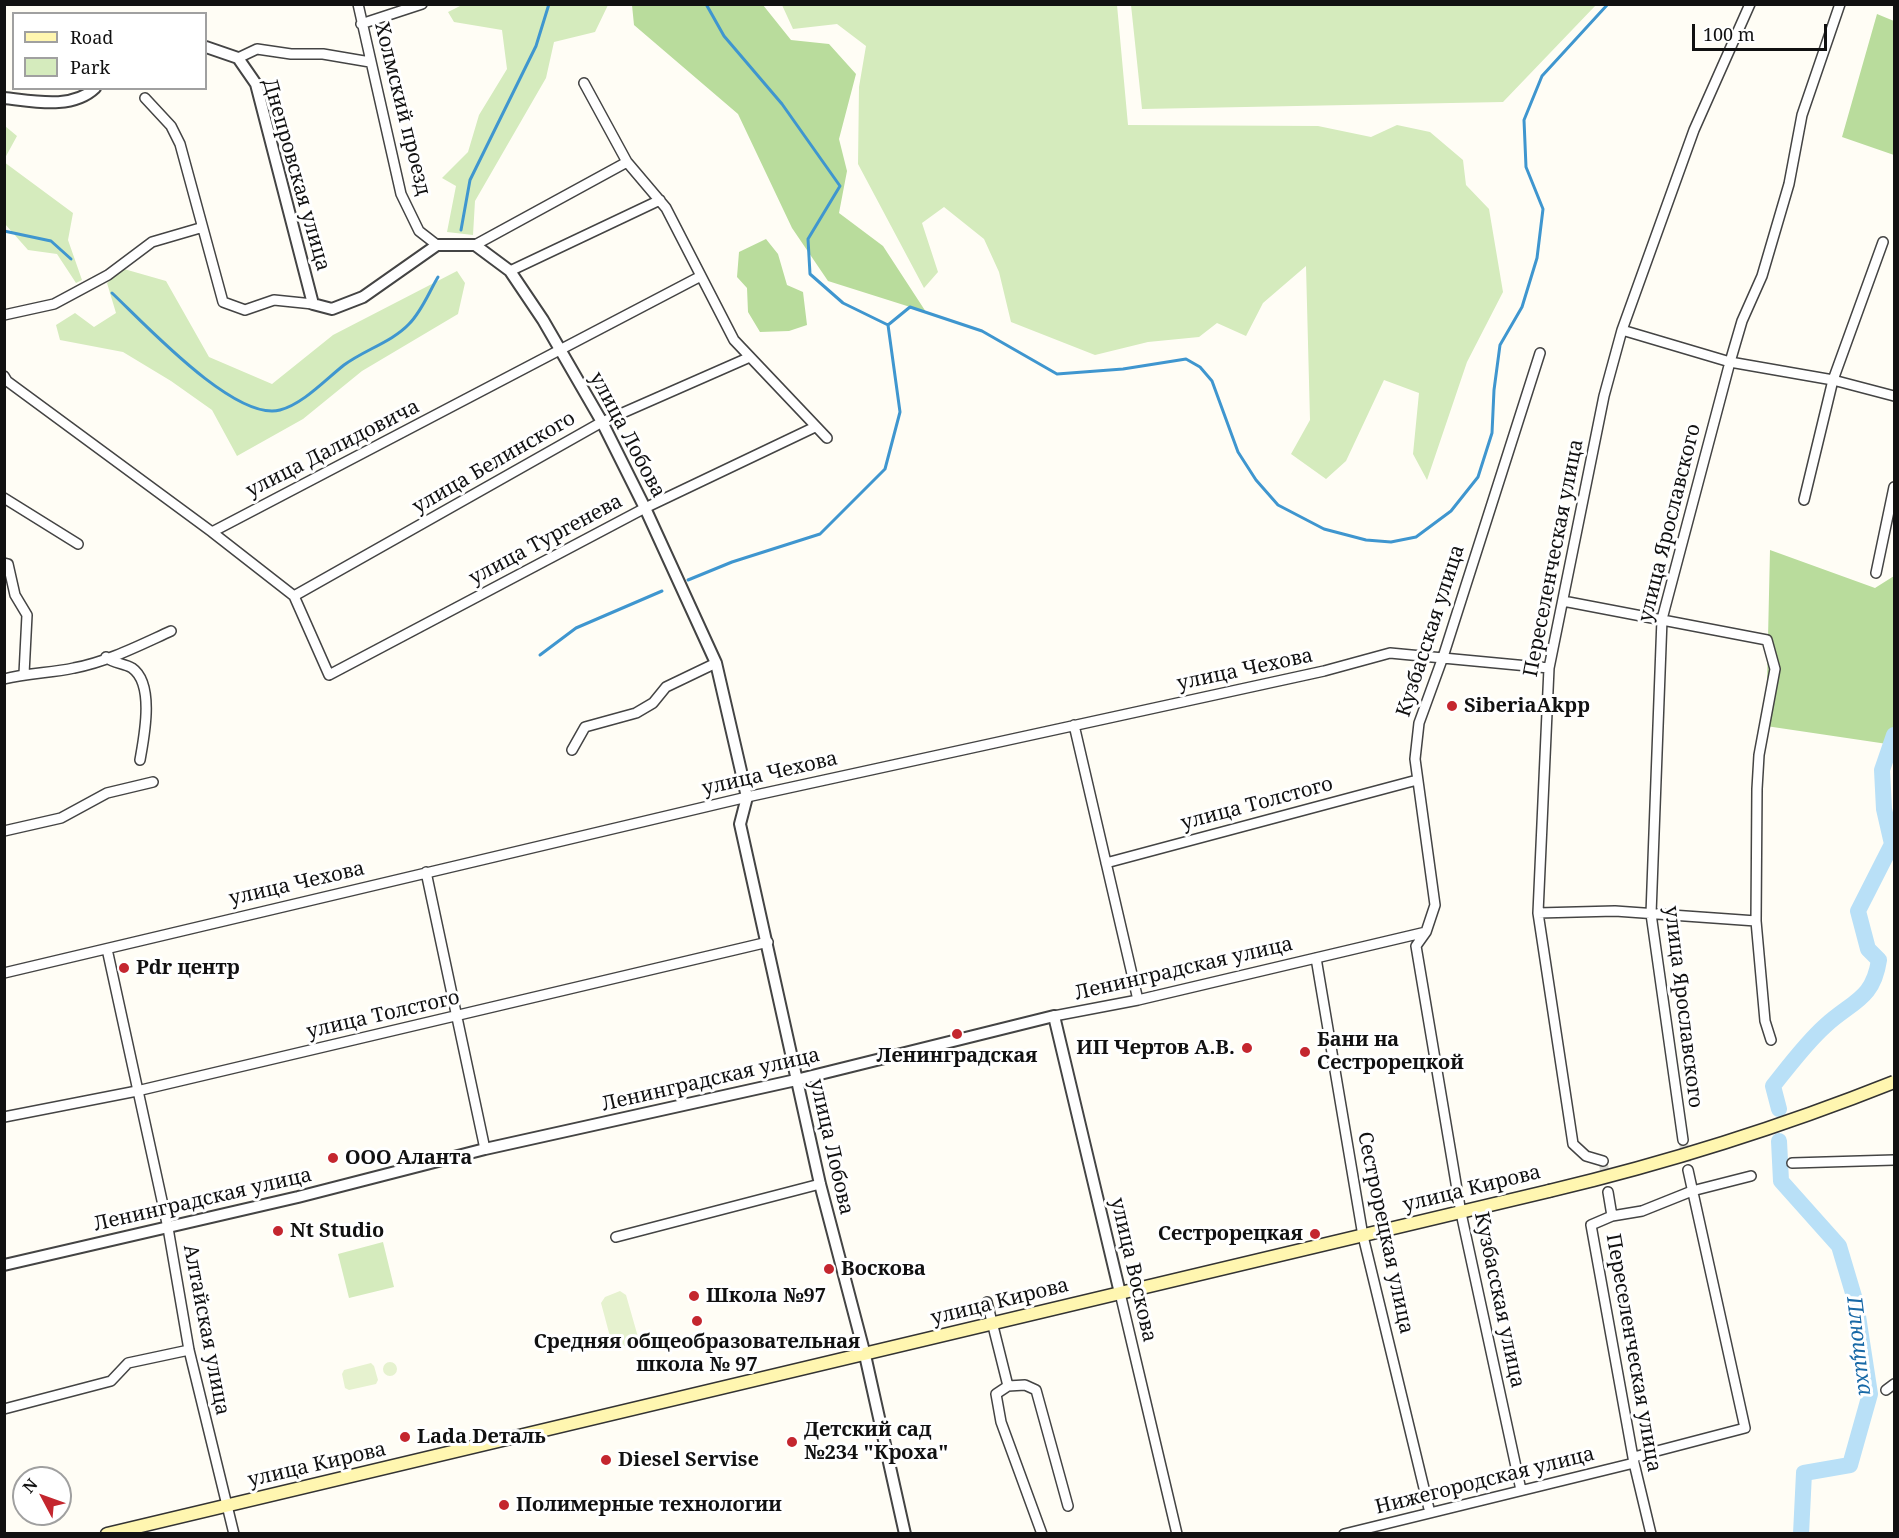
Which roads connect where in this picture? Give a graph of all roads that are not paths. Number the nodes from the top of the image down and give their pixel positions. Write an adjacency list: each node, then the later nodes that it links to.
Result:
1 (358, 4): 5 (street, Холмский проезд)
2 (422, 4): 5 (street)
3 (1750, 4): 23 (street, Переселенческая улица)
4 (1840, 4): 27 (street, улица Ярославского)
5 (361, 24): 8 (street, Холмский проезд)
6 (207, 47): 7 (street)
7 (238, 58): 8 (street); 21 (street, Днепровская улица)
8 (370, 62): 17 (street, Холмский проезд)
9 (584, 83): 13 (street)
10 (93, 90): 11 (street)
11 (4, 98)
12 (145, 98): 15 (street)
13 (627, 162): 14 (street); 18 (street)
14 (660, 200): 19 (street); 20 (street)
15 (200, 228): 21 (street); 22 (street)
16 (1883, 242): 29 (street)
17 (437, 245): 18 (street); 21 (street)
18 (475, 245): 19 (street, улица Лобова)
19 (510, 271): 24 (street, улица Лобова)
20 (701, 276): 24 (street, улица Далидовича); 26 (street)
21 (312, 304)
22 (4, 315)
23 (1622, 330): 27 (street); 43 (street, Переселенческая улица)
24 (561, 351): 31 (street, улица Лобова); 38 (street, улица Далидовича)
25 (1540, 353): 47 (street, Кузбасская улица)
26 (750, 357): 31 (street, улица Белинского); 32 (street)
27 (1730, 362): 29 (street); 44 (street, улица Ярославского)
28 (4, 376): 38 (street)
29 (1833, 380): 30 (street); 36 (street)
30 (1894, 396)
31 (602, 422): 37 (street, улица Лобова); 42 (street, улица Белинского)
32 (815, 426): 33 (street); 37 (street, улица Тургенева)
33 (827, 438)
34 (1894, 487): 41 (street)
35 (4, 498): 39 (street)
36 (1804, 500)
37 (645, 507): 42 (street, улица Тургенева); 48 (street, улица Лобова)
38 (212, 532): 42 (street)
39 (78, 544)
40 (4, 563): 50 (street)
41 (1876, 573)
42 (294, 596)
43 (1563, 601): 44 (street); 49 (street, Переселенческая улица)
44 (1662, 619): 62 (street, улица Ярославского); 63 (street)
45 (171, 631): 46 (street)
46 (106, 657): 50 (street); 54 (street)
47 (1443, 657): 49 (street, улица Чехова); 52 (street, улица Чехова); 55 (street, Кузбасская улица)
48 (716, 663): 53 (street); 57 (street, улица Лобова)
49 (1548, 668): 61 (street, Переселенческая улица)
50 (24, 674): 51 (street)
51 (4, 679)
52 (1074, 725): 57 (street, улица Чехова); 59 (street)
53 (572, 750)
54 (140, 760)
55 (1418, 780): 59 (street, улица Толстого); 64 (street, Кузбасская улица)
56 (153, 782): 58 (street)
57 (747, 797): 60 (street, улица Чехова); 65 (street, улица Лобова)
58 (4, 831)
59 (1106, 863): 69 (street)
60 (426, 872): 66 (street, улица Чехова); 71 (street)
61 (1538, 913): 62 (street); 80 (street, Переселенческая улица)
62 (1651, 914): 63 (street); 77 (street, улица Ярославского)
63 (1756, 921): 72 (street)
64 (1426, 932): 67 (street, Ленинградская улица); 87 (street, Кузбасская улица)
65 (768, 942): 71 (street, улица Толстого); 73 (street, улица Лобова)
66 (107, 949): 68 (street, улица Чехова); 75 (street, Алтайская улица)
67 (1316, 958): 69 (street, Ленинградская улица); 90 (street, Сестрорецкая улица)
68 (4, 973)
69 (1138, 1000): 70 (street, Ленинградская улица)
70 (1054, 1016): 73 (street, Ленинградская улица); 93 (street, улица Воскова)
71 (457, 1017): 75 (street, улица Толстого); 78 (street)
72 (1771, 1040)
73 (796, 1080): 78 (street, Ленинградская улица); 84 (street, улица Лобова)
74 (1894, 1082): 87 (main road, улица Кирова, bridge)
75 (137, 1091): 76 (street, улица Толстого); 89 (street, Алтайская улица)
76 (4, 1117)
77 (1683, 1140)
78 (485, 1149): 89 (street, Ленинградская улица)
79 (1894, 1160): 81 (street)
80 (1604, 1161)
81 (1792, 1163)
82 (1688, 1170): 85 (street)
83 (1751, 1176): 85 (street)
84 (820, 1184): 91 (street); 97 (street, улица Лобова)
85 (1692, 1191): 88 (street); 100 (street, Нижегородская улица)
86 (1608, 1192): 88 (street, Переселенческая улица)
87 (1461, 1213): 90 (main road, улица Кирова); 101 (street, Кузбасская улица)
88 (1612, 1216): 100 (street, Переселенческая улица)
89 (168, 1228): 92 (street, Ленинградская улица); 96 (street, Алтайская улица)
90 (1363, 1236): 93 (main road, улица Кирова); 104 (street, Сестрорецкая улица)
91 (616, 1237)
92 (4, 1265)
93 (1120, 1293): 95 (main road, улица Кирова); 109 (street, улица Воскова)
94 (987, 1302): 95 (street)
95 (992, 1324): 97 (main road, улица Кирова); 98 (street)
96 (189, 1350): 99 (street); 102 (street, Алтайская улица)
97 (865, 1355): 102 (main road, улица Кирова); 107 (street, улица Лобова)
98 (1008, 1386): 103 (street); 108 (street)
99 (4, 1409)
100 (1634, 1460): 101 (street, Нижегородская улица); 111 (street, Переселенческая улица)
101 (1521, 1490): 104 (street, Нижегородская улица)
102 (227, 1506): 105 (main road, улица Кирова); 106 (street, Алтайская улица)
103 (1068, 1506)
104 (1430, 1512): 110 (street, Нижегородская улица)
105 (106, 1533)
106 (234, 1533)
107 (905, 1533)
108 (1042, 1533)
109 (1177, 1533)
110 (1344, 1533)
111 (1651, 1533)

